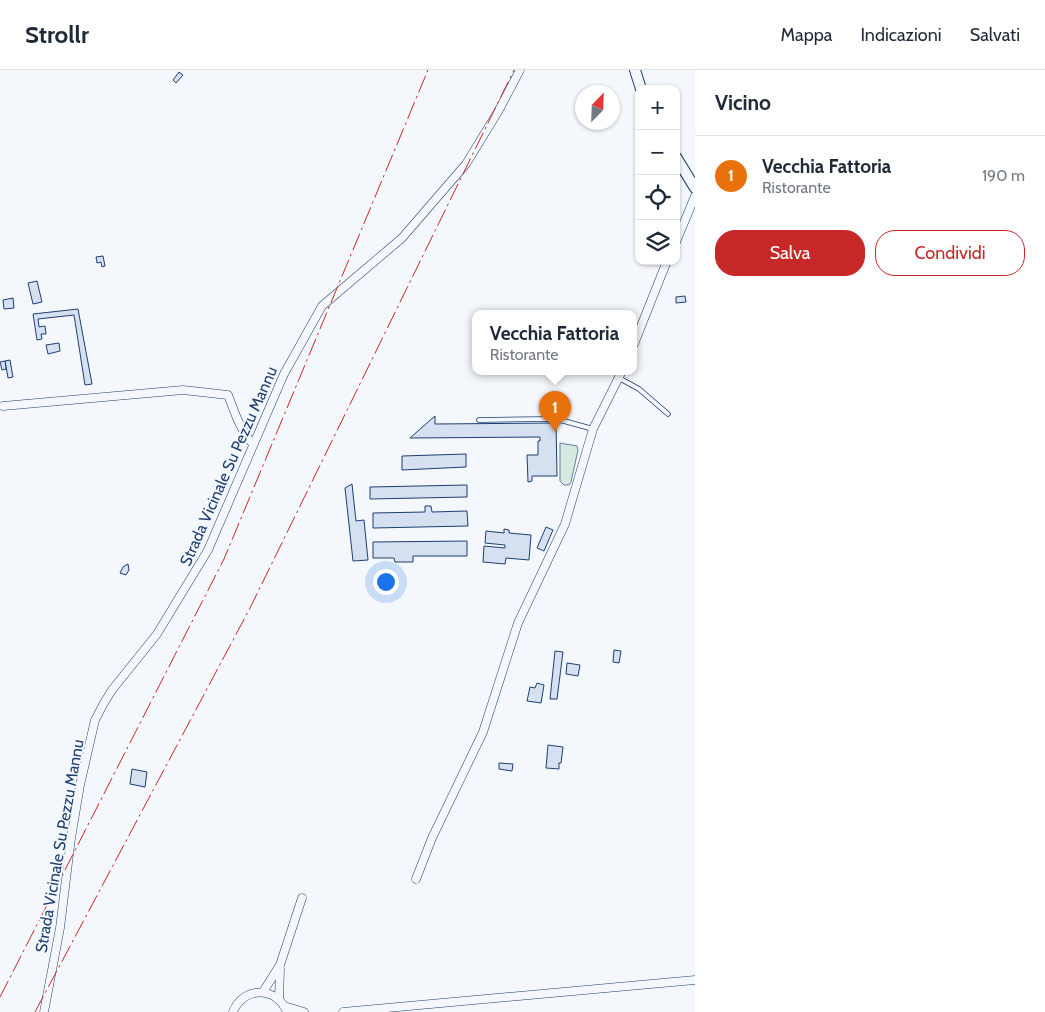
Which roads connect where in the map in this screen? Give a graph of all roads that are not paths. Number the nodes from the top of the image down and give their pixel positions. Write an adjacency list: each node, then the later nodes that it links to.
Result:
1 (520, 70): 16 (street, Strada Vicinale Su Pezzu Mannu)
2 (635, 70): 3 (main road)
3 (640, 85)
4 (680, 164): 5 (main road)
5 (695, 188)
6 (695, 196): 7 (street)
7 (680, 232)
8 (665, 265): 9 (street)
9 (637, 336)
10 (620, 375): 15 (street)
11 (621, 375): 13 (lane)
12 (3, 406): 16 (street)
13 (668, 414)
14 (479, 420): 15 (lane)
15 (593, 429): 17 (street)
16 (253, 444): 23 (street, Strada Vicinale Su Pezzu Mannu)
17 (416, 879)
18 (302, 898): 19 (street)
19 (280, 965): 21 (street); 22 (street)
20 (695, 980): 26 (street)
21 (263, 992): 22 (street); 24 (street)
22 (283, 1006): 25 (street)
23 (44, 1012)
24 (233, 1012)
25 (304, 1012)
26 (343, 1012)

